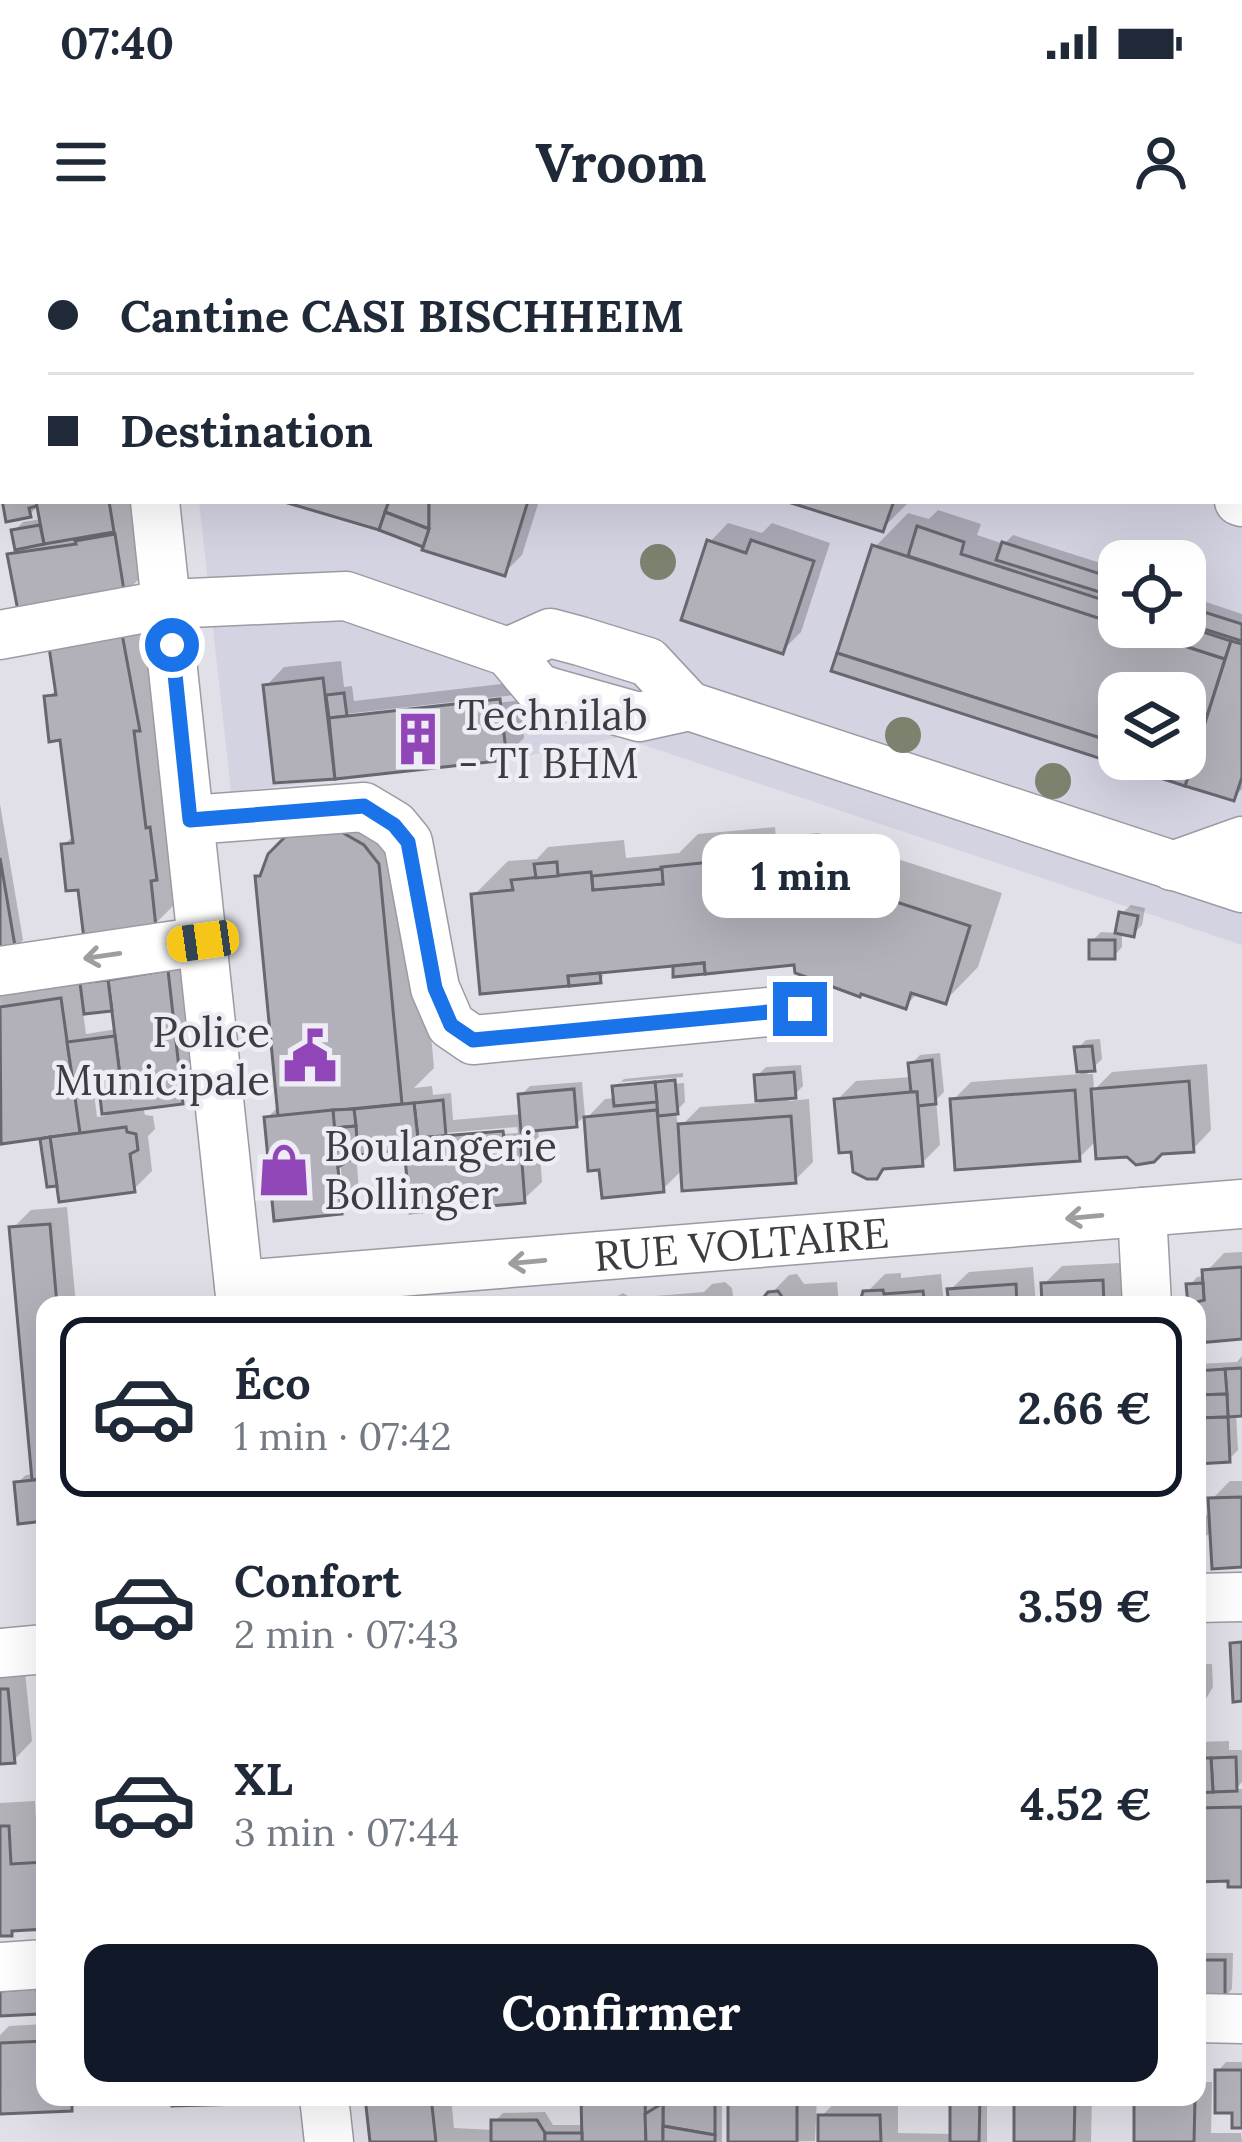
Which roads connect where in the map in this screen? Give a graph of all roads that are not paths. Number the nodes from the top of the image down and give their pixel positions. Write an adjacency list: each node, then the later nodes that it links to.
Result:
1 (154, 504): 2 (street)
2 (168, 604): 3 (street); 4 (street); 6 (street)
3 (0, 635)
4 (190, 820): 8 (street); 10 (street)
5 (1242, 841): 6 (street)
6 (1172, 866): 7 (street)
7 (1242, 888)
8 (203, 941): 9 (street, one-way to 9); 13 (street)
9 (0, 971)
10 (800, 1009)
11 (1242, 1204): 12 (street, RUE VOLTAIRE)
12 (1142, 1212): 13 (street, RUE VOLTAIRE, one-way to 13); 14 (street)
13 (240, 1295)
14 (1147, 1296)
15 (1242, 1597): 16 (street)
16 (1206, 1598)
17 (36, 1650): 18 (street)
18 (0, 1653)
19 (36, 1965): 20 (street)
20 (0, 1967)
21 (1206, 2018): 22 (street)
22 (1242, 2019)
23 (325, 2106): 24 (street)
24 (328, 2142)

